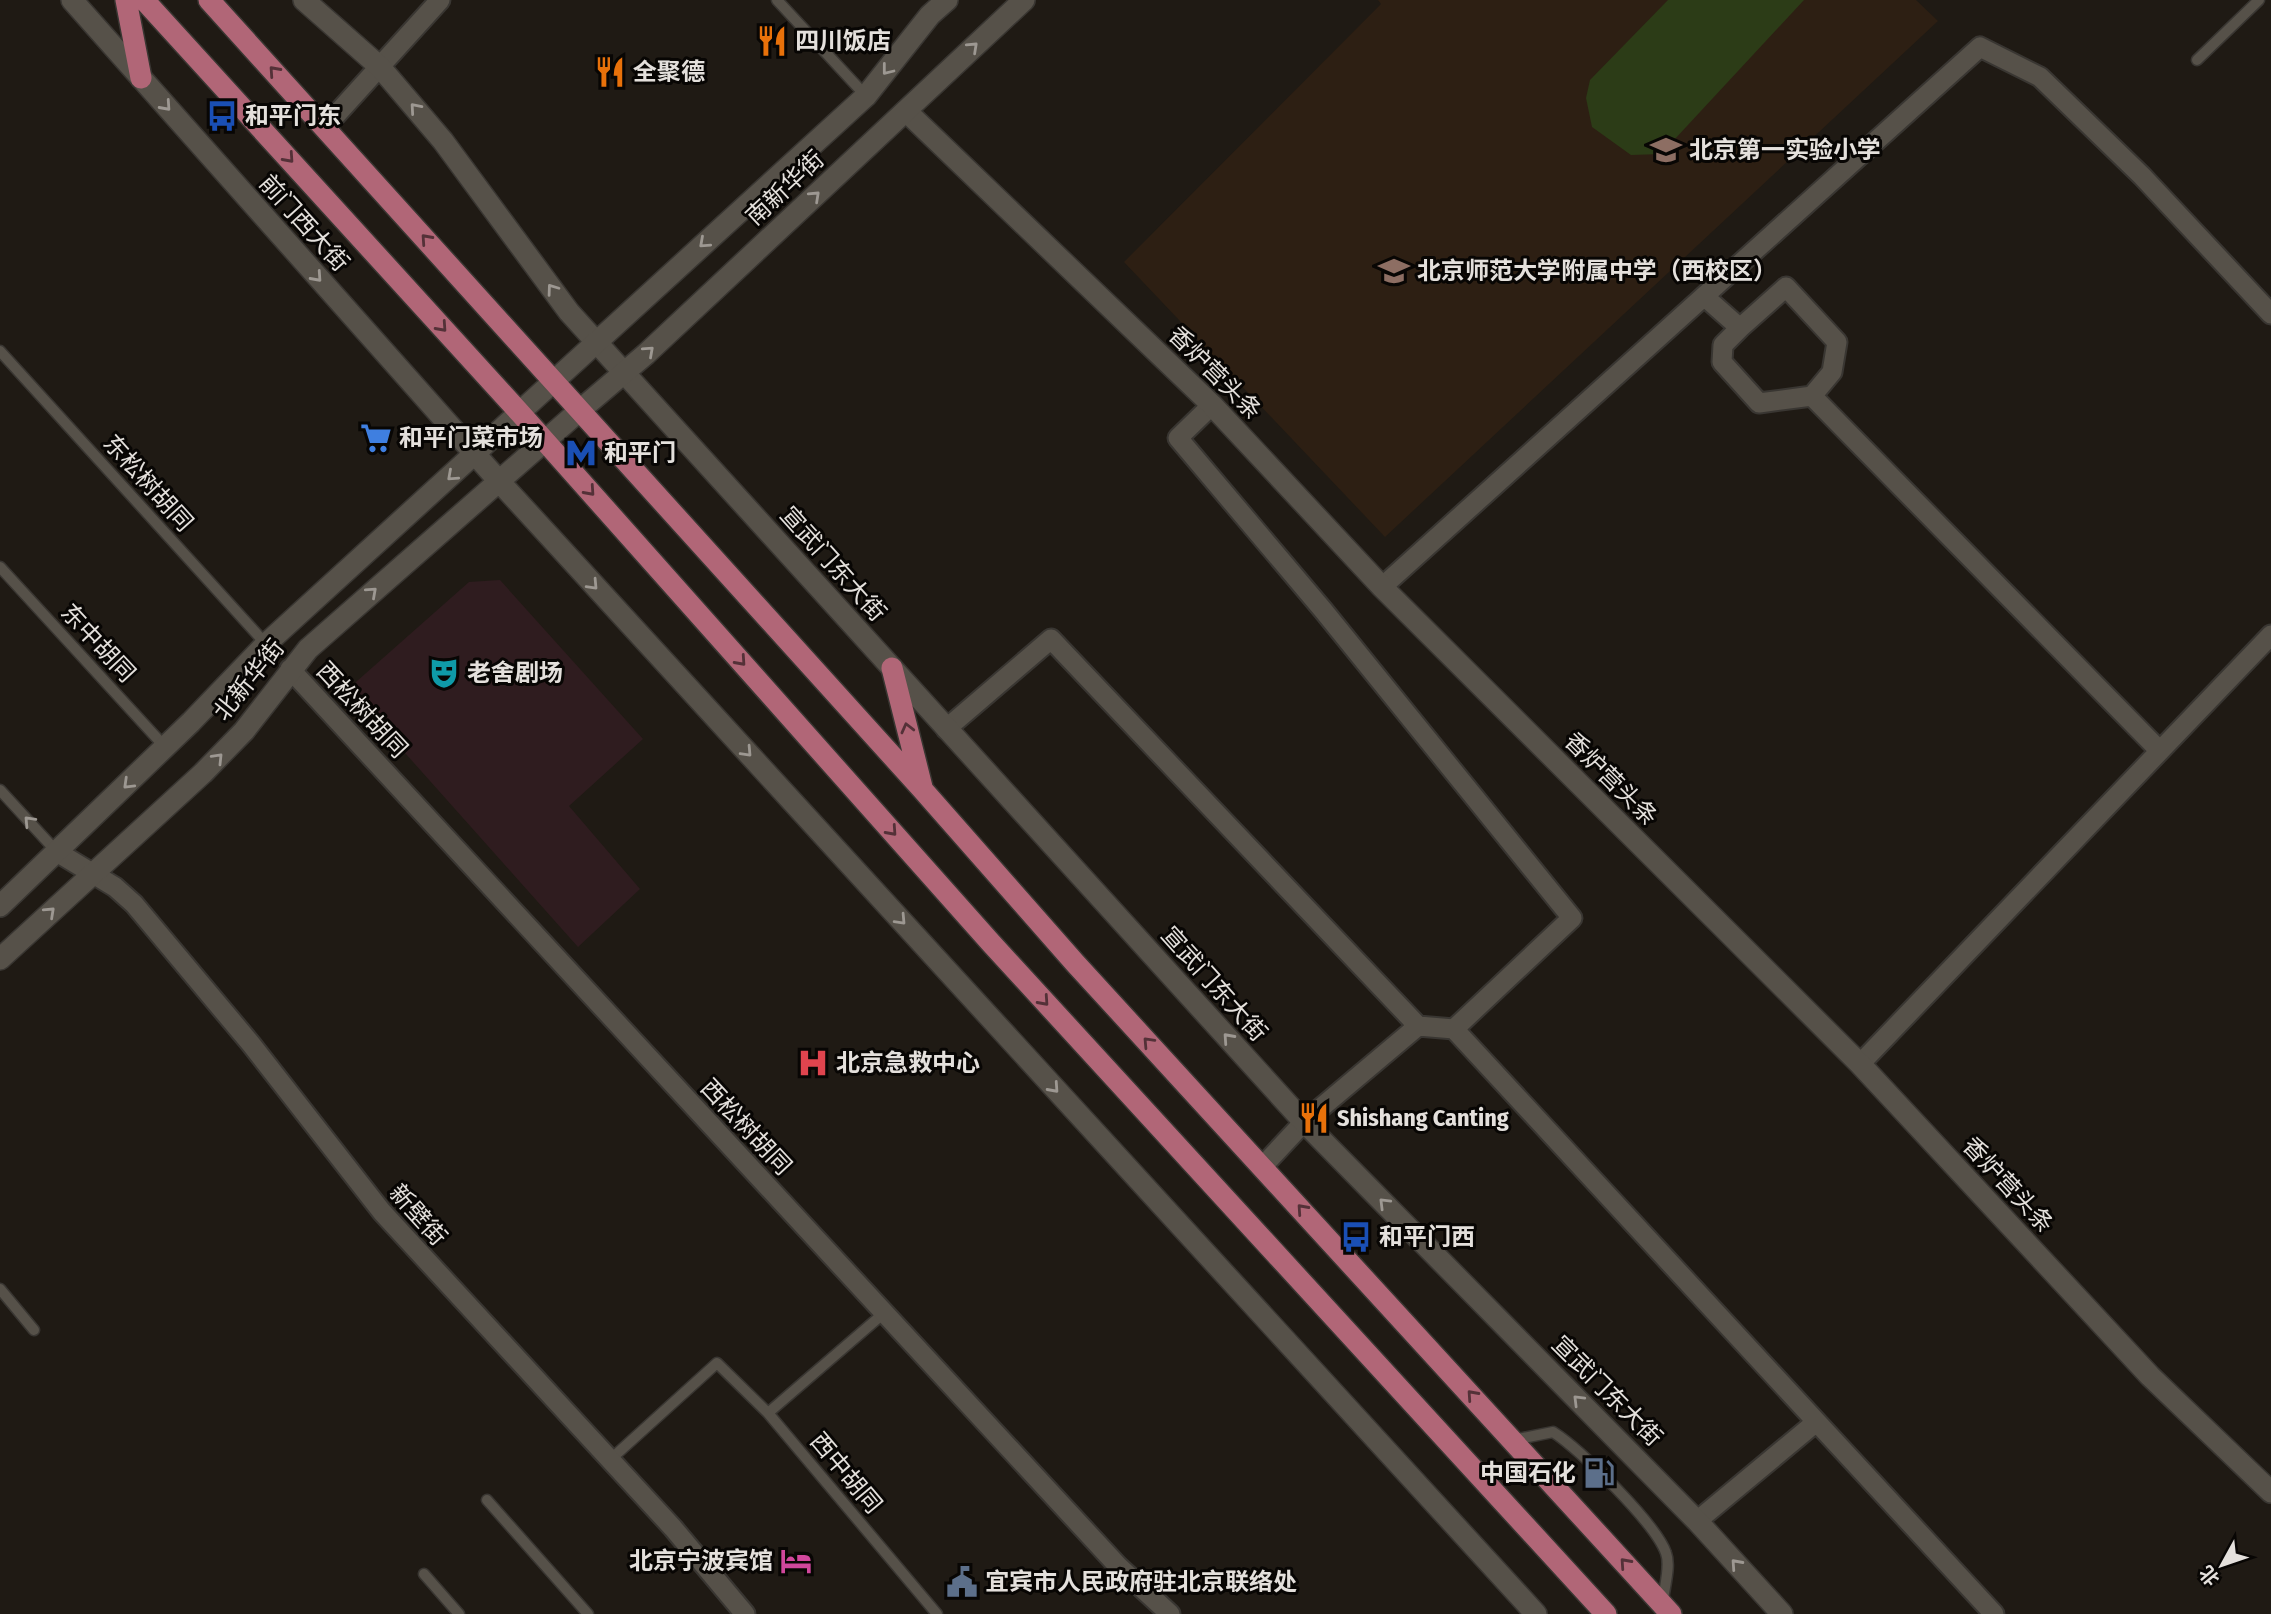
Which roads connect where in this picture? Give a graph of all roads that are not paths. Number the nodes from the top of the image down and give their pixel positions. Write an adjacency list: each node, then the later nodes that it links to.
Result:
1 (72, 0): 13 (street, 前门西大街)
2 (126, 0): 13 (main road)
3 (144, 0): 27 (main road, 前门西大街, one-way to 27)
4 (209, 0): 16 (main road, one-way to 4)
5 (304, 0): 12 (street)
6 (440, 0): 12 (street)
7 (776, 0): 14 (lane)
8 (947, 0): 14 (street, 南新华街, one-way to 14)
9 (1024, 0): 15 (street, 南新华街, one-way to 9)
10 (2259, 0): 11 (lane)
11 (2197, 60)
12 (380, 67): 16 (street); 20 (street, one-way to 12)
13 (141, 78): 29 (street, 前门西大街, one-way to 29)
14 (866, 96): 20 (street, 南新华街, one-way to 20)
15 (906, 111): 22 (street, 南新华街, one-way to 15); 25 (street, 香炉营头条)
16 (325, 127): 23 (main road, one-way to 16)
17 (1705, 297): 18 (street); 19 (street); 32 (street)
18 (2271, 314)
19 (1741, 328): 24 (street); 24 (street)
20 (597, 341): 22 (street, 宣武门东大街); 23 (street, 南新华街)
21 (0, 351): 34 (lane, 东松树胡同)
22 (625, 372): 26 (street, 南新华街); 35 (street, 宣武门东大街)
23 (553, 382): 26 (main road); 27 (street, 南新华街)
24 (1812, 396): 39 (street)
25 (1212, 405): 32 (street, 香炉营头条); 47 (street)
26 (579, 411): 28 (street, 南新华街); 40 (main road)
27 (520, 413): 28 (main road, 前门西大街); 29 (street, 北新华街)
28 (545, 440): 30 (street, 北新华街); 69 (main road, one-way to 69)
29 (475, 455): 30 (street, 前门西大街); 34 (street, 北新华街, one-way to 34)
30 (498, 480): 36 (street, 北新华街, one-way to 30); 68 (street, one-way to 68)
31 (0, 567): 38 (lane, 东中胡同)
32 (1381, 587): 48 (street, 香炉营头条)
33 (2271, 635): 39 (street)
34 (266, 644): 38 (street, 北新华街)
35 (892, 668): 37 (street, 宣武门东大街); 40 (main road, one-way to 35)
36 (290, 669): 43 (street, 北新华街, one-way to 36); 52 (street, 西松树胡同)
37 (946, 729): 46 (street); 49 (street, 宣武门东大街, one-way to 37)
38 (165, 747): 42 (street, 北新华街, one-way to 42)
39 (2159, 750): 48 (street)
40 (922, 789): 50 (main road, one-way to 40)
41 (0, 790): 42 (lane, one-way to 41)
42 (57, 852): 43 (street, 新壁街); 44 (street, 北新华街)
43 (92, 874): 45 (street, 北新华街, one-way to 43); 57 (street, 新壁街)
44 (0, 906)
45 (0, 958)
46 (1418, 1026): 47 (street); 49 (street)
47 (1454, 1029): 55 (street)
48 (1860, 1064): 58 (street, 香炉营头条)
49 (1304, 1122): 50 (street); 60 (street, 宣武门东大街, one-way to 49)
50 (1263, 1166): 56 (main road, one-way to 50)
51 (0, 1289): 53 (lane)
52 (884, 1313): 54 (lane); 63 (street, 西松树胡同)
53 (34, 1330)
54 (768, 1413): 57 (lane, 西中胡同); 67 (lane, 西中胡同)
55 (1815, 1423): 60 (street); 71 (street)
56 (1513, 1440): 62 (main road, one-way to 56); 62 (lane)
57 (611, 1459): 66 (street, 新壁街)
58 (2271, 1492)
59 (487, 1500): 65 (lane)
60 (1697, 1521): 70 (street, 宣武门东大街, one-way to 60)
61 (424, 1574): 64 (lane)
62 (1667, 1610)
63 (1158, 1611)
64 (459, 1614)
65 (588, 1614)
66 (744, 1614)
67 (937, 1614)
68 (1536, 1614)
69 (1606, 1614)
70 (1782, 1614)
71 (1994, 1614)

